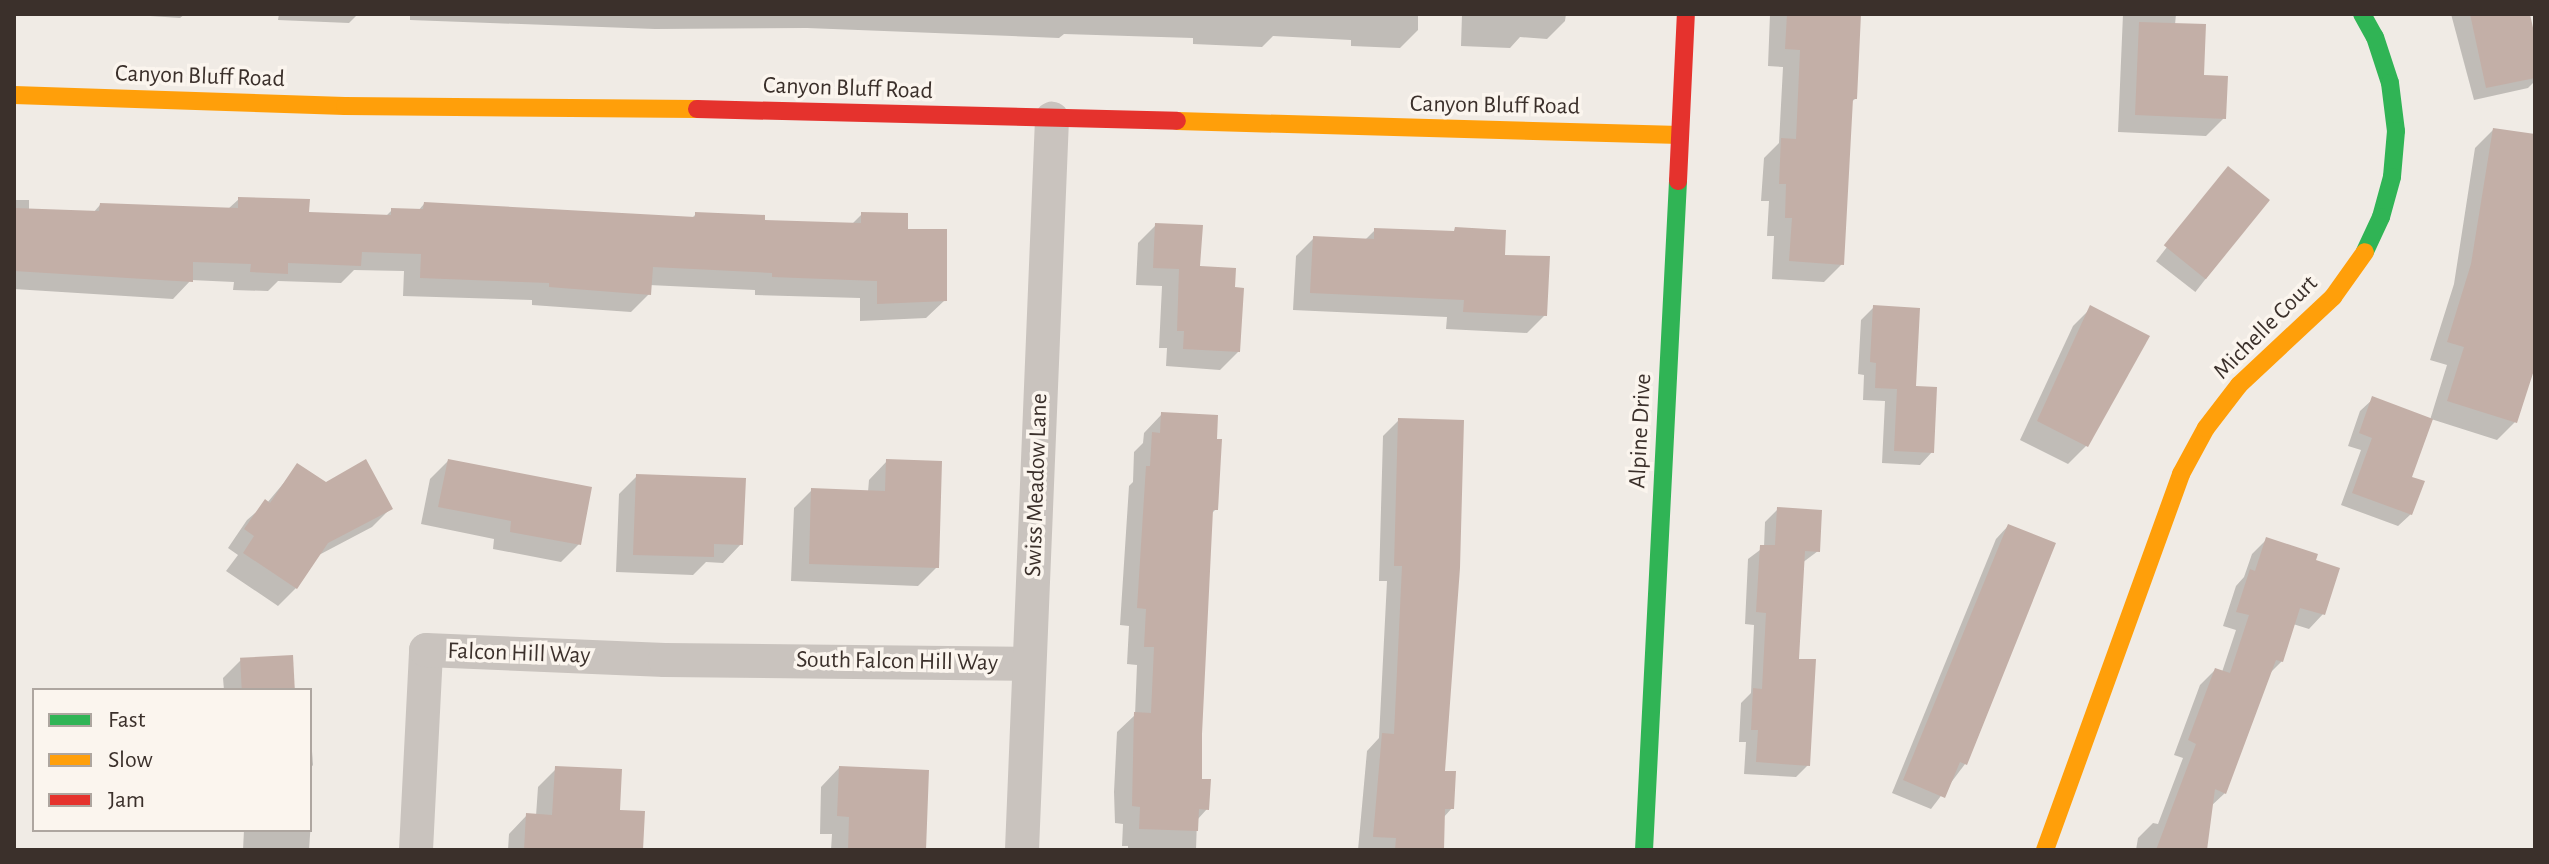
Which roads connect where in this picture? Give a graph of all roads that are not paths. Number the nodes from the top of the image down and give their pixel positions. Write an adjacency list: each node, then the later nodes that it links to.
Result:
1 (1686, 14): 5 (street, Alpine Drive)
2 (2362, 14): 11 (street, Michelle Court)
3 (14, 95): 4 (street, Canyon Bluff Road)
4 (1052, 119): 5 (street, Canyon Bluff Road); 7 (street, Swiss Meadow Lane)
5 (1680, 135): 10 (street, Alpine Drive)
6 (765, 661): 7 (street, South Falcon Hill Way); 8 (street, Falcon Hill Way)
7 (1029, 664): 9 (street, Swiss Meadow Lane)
8 (416, 850)
9 (1022, 850)
10 (1644, 850)
11 (2045, 850)

